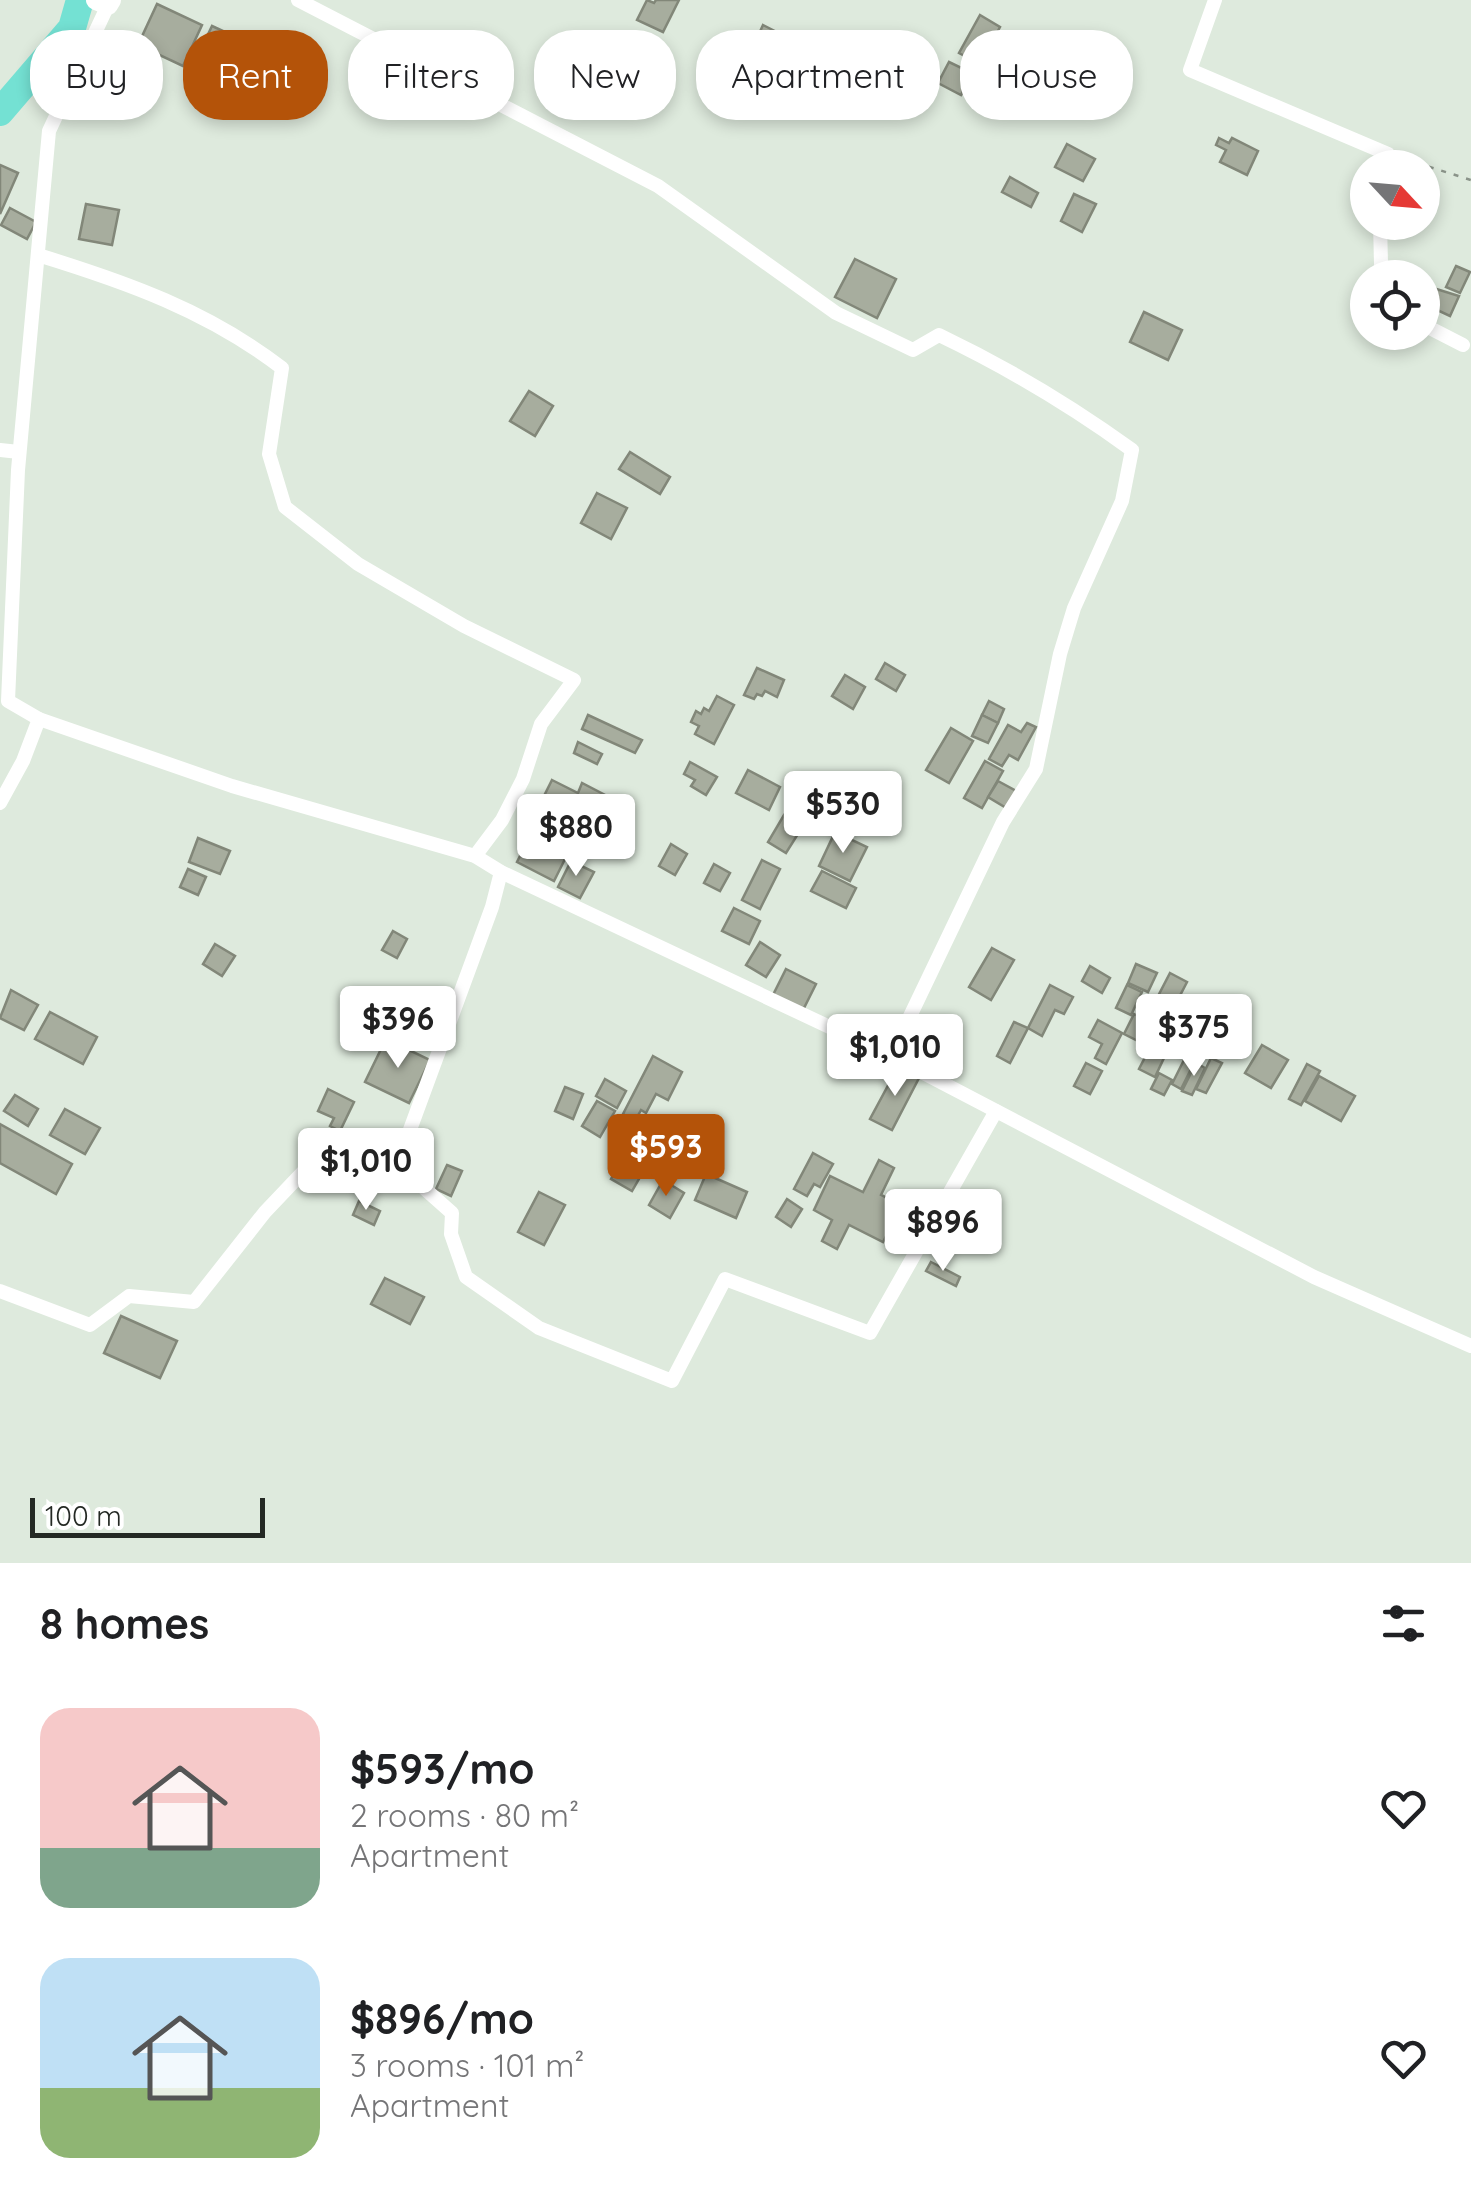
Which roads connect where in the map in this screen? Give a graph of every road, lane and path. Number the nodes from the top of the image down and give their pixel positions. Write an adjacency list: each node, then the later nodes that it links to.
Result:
1 (298, 0): 16 (street)
2 (1216, 0): 4 (street)
3 (105, 2): 7 (street)
4 (1362, 150)
5 (1440, 173): 6 (path)
6 (1471, 180)
7 (38, 255): 11 (street); 14 (street)
8 (1440, 333): 9 (street)
9 (1464, 345)
10 (0, 450): 11 (street)
11 (19, 452): 12 (street)
12 (39, 719): 13 (street); 14 (street)
13 (0, 803)
14 (476, 856): 15 (street)
15 (501, 872): 16 (street); 18 (street)
16 (891, 1056): 17 (street)
17 (996, 1111): 18 (street); 20 (street)
18 (404, 1146): 19 (street)
19 (0, 1291)
20 (1471, 1346)

